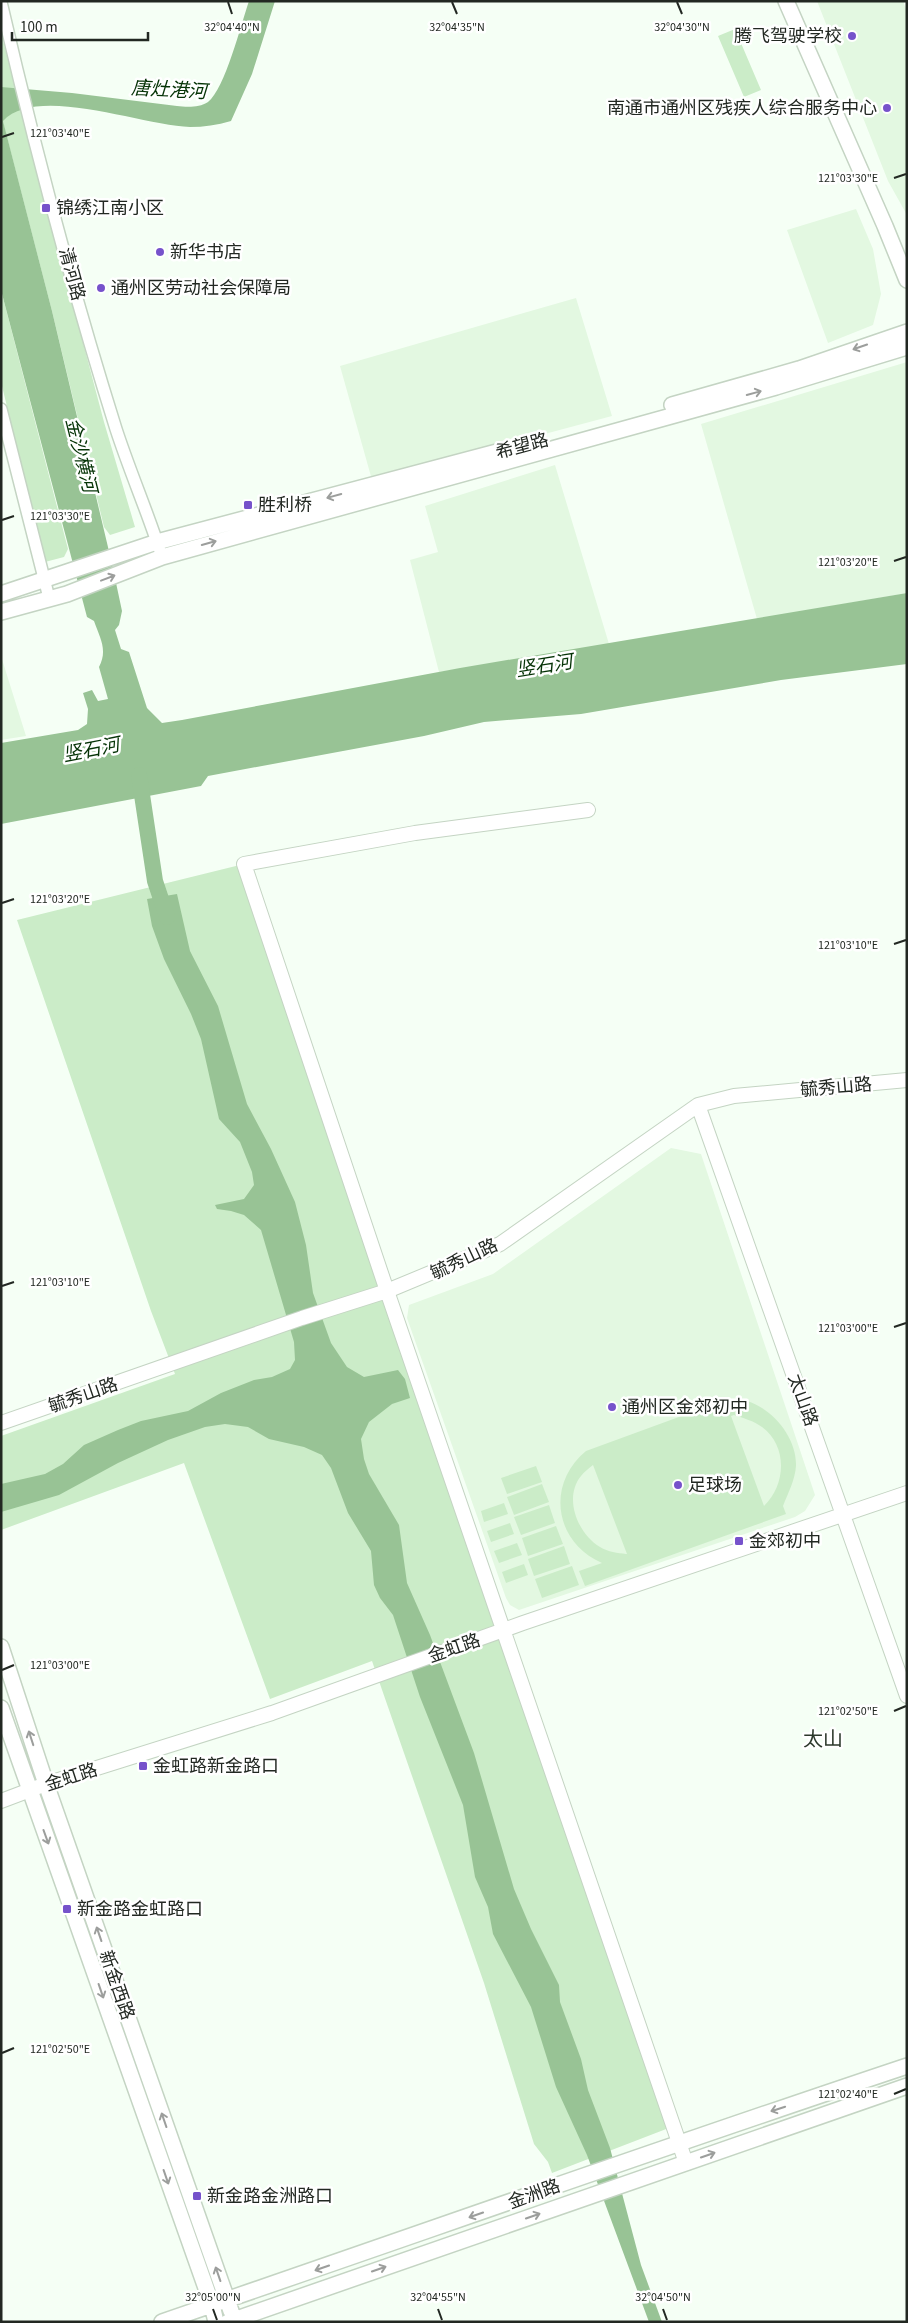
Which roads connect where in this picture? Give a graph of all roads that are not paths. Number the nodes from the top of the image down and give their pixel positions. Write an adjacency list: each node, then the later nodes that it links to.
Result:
1 (786, 1): 5 (main road)
2 (794, 1): 4 (main road)
3 (1, 2): 9 (street, 清河路)
4 (907, 258)
5 (907, 280)
6 (907, 332): 9 (main road, 希望路, one-way to 9)
7 (907, 347): 10 (main road, 希望路, one-way to 7)
8 (1, 408): 11 (street)
9 (157, 542): 10 (street, 清河路); 11 (main road, 希望路)
10 (156, 560): 13 (main road, one-way to 10)
11 (45, 579): 12 (main road); 13 (street)
12 (1, 594)
13 (49, 598): 14 (main road)
14 (1, 612)
15 (588, 810): 18 (street)
16 (907, 1080): 17 (street, 毓秀山路)
17 (698, 1105): 18 (street, 毓秀山路); 21 (street, 太山路)
18 (387, 1291): 19 (street, 毓秀山路); 22 (street)
19 (1, 1423)
20 (907, 1493): 21 (street, 金虹路)
21 (843, 1515): 22 (street, 金虹路); 24 (street, 太山路)
22 (504, 1631): 26 (street, 金虹路); 31 (street)
23 (1, 1647): 26 (main road, 新金西路, one-way to 23)
24 (907, 1696)
25 (1, 1708): 27 (main road, 新金西路)
26 (46, 1784): 27 (street, 金虹路); 33 (main road, 新金西路, one-way to 26)
27 (30, 1792): 28 (street, 金虹路); 34 (main road, 新金西路, one-way to 34)
28 (1, 1801)
29 (907, 2066): 31 (main road, 金洲路, one-way to 31)
30 (907, 2086): 32 (main road, 金洲路, one-way to 30)
31 (679, 2142): 32 (street); 33 (main road, 金洲路, one-way to 33)
32 (686, 2163): 35 (main road, 金洲路, one-way to 32)
33 (228, 2301): 34 (main road, 金洲路); 35 (main road, 新金西路)
34 (212, 2305): 36 (main road, 金洲路); 37 (main road, 新金西路)
35 (232, 2321)
36 (162, 2322)
37 (216, 2322)

